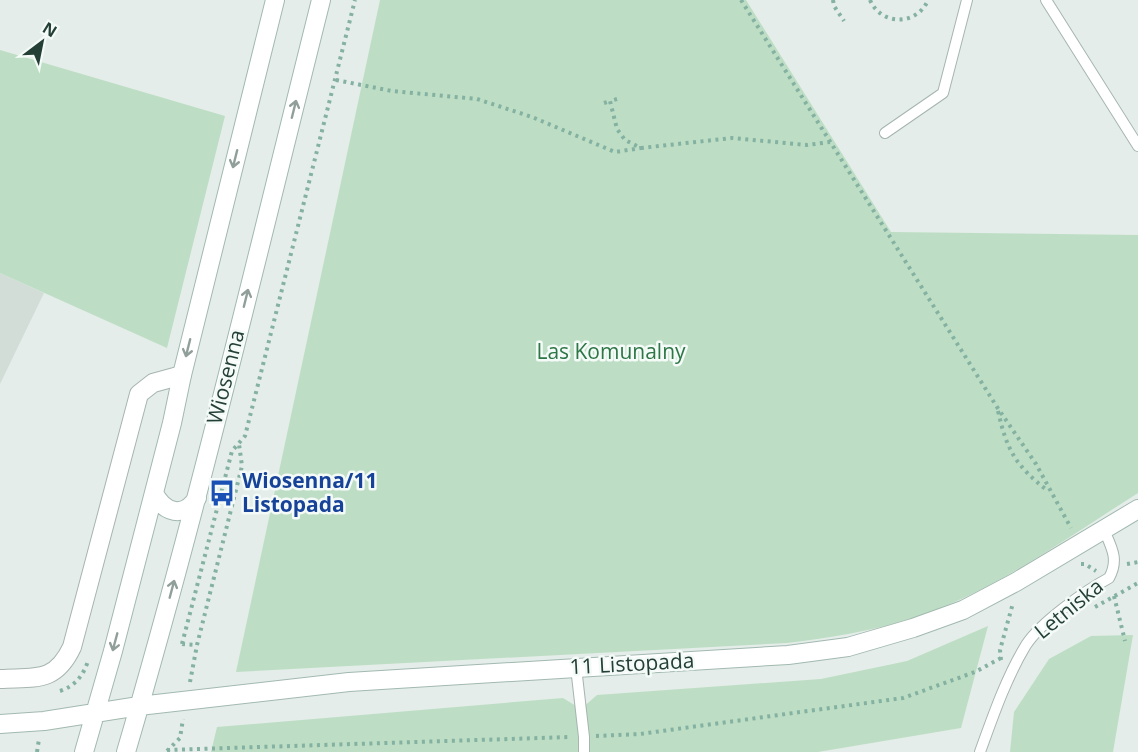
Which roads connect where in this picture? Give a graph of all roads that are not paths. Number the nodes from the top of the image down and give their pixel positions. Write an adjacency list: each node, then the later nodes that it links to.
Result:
1 (274, 0): 7 (main road, Wiosenna, one-way to 7)
2 (321, 0): 9 (main road, Wiosenna, one-way to 2)
3 (967, 0): 5 (lane)
4 (1046, 0): 6 (lane)
5 (885, 133)
6 (1138, 146)
7 (182, 375): 8 (main road, Wiosenna); 13 (main road)
8 (154, 493): 9 (main road); 15 (main road, Wiosenna, one-way to 15)
9 (196, 498): 14 (main road, Wiosenna, one-way to 9)
10 (1138, 509): 11 (main road, 11 Listopada)
11 (1104, 530): 12 (main road, 11 Listopada); 20 (lane, Letniska)
12 (576, 667): 14 (main road, 11 Listopada); 19 (lane)
13 (0, 679)
14 (139, 706): 15 (main road, 11 Listopada); 18 (main road, Wiosenna)
15 (95, 713): 16 (main road, 11 Listopada); 17 (main road, Wiosenna)
16 (0, 724)
17 (84, 752)
18 (126, 752)
19 (584, 752)
20 (980, 752)

